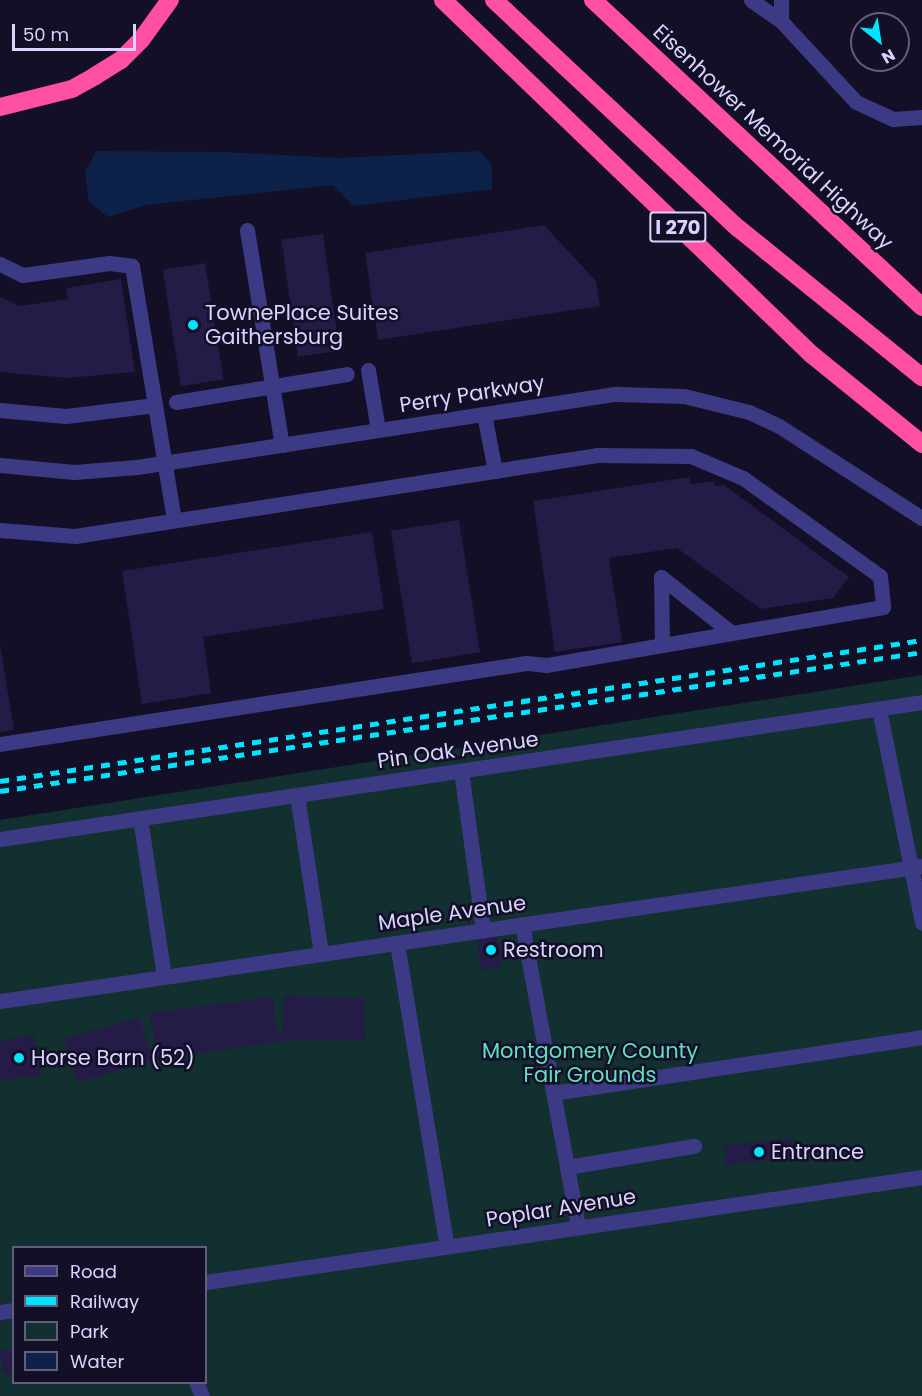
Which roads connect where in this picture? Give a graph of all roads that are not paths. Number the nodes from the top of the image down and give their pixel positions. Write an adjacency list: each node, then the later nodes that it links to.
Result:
1 (170, 0): 8 (highway)
2 (443, 0): 22 (highway, I 270)
3 (494, 0): 15 (highway, I 270)
4 (593, 0): 12 (highway, Eisenhower Memorial Highway)
5 (751, 0): 7 (street)
6 (781, 0): 7 (street)
7 (781, 21): 9 (street)
8 (0, 107)
9 (922, 117)
10 (247, 230): 16 (street)
11 (0, 264): 18 (street)
12 (922, 307)
13 (368, 370): 21 (street)
14 (347, 374): 16 (street)
15 (922, 377)
16 (273, 386): 17 (street); 23 (street)
17 (176, 402)
18 (155, 405): 19 (street); 24 (street)
19 (0, 410)
20 (484, 414): 21 (street, Perry Parkway); 26 (street); 27 (street, Perry Parkway)
21 (378, 430): 23 (street, Perry Parkway)
22 (922, 444)
23 (282, 445): 24 (street, Perry Parkway)
24 (165, 462): 25 (street, Perry Parkway); 28 (street)
25 (0, 465)
26 (495, 471): 28 (street); 30 (street)
27 (922, 518)
28 (174, 520): 29 (street)
29 (0, 530)
30 (732, 633): 31 (street); 31 (street)
31 (662, 645): 34 (street)
32 (922, 702): 33 (street, Pin Oak Avenue)
33 (879, 709): 35 (street, Pin Oak Avenue); 39 (street)
34 (0, 744)
35 (462, 771): 36 (street, Pin Oak Avenue); 42 (street)
36 (297, 795): 37 (street, Pin Oak Avenue); 44 (street)
37 (140, 818): 38 (street, Pin Oak Avenue); 45 (street)
38 (0, 839)
39 (916, 867): 40 (street); 41 (street, Maple Avenue)
40 (922, 923)
41 (522, 924): 42 (street, Maple Avenue); 48 (street)
42 (483, 930): 43 (street, Maple Avenue)
43 (397, 943): 44 (street, Maple Avenue); 53 (street)
44 (321, 954): 45 (street, Maple Avenue)
45 (164, 976): 46 (street, Maple Avenue)
46 (0, 1000)
47 (922, 1037): 48 (street)
48 (553, 1093): 50 (street)
49 (694, 1146): 50 (street)
50 (567, 1167): 52 (street)
51 (922, 1177): 52 (street, Poplar Avenue)
52 (578, 1226): 53 (street, Poplar Avenue)
53 (447, 1247): 54 (street, Poplar Avenue)
54 (207, 1282)

